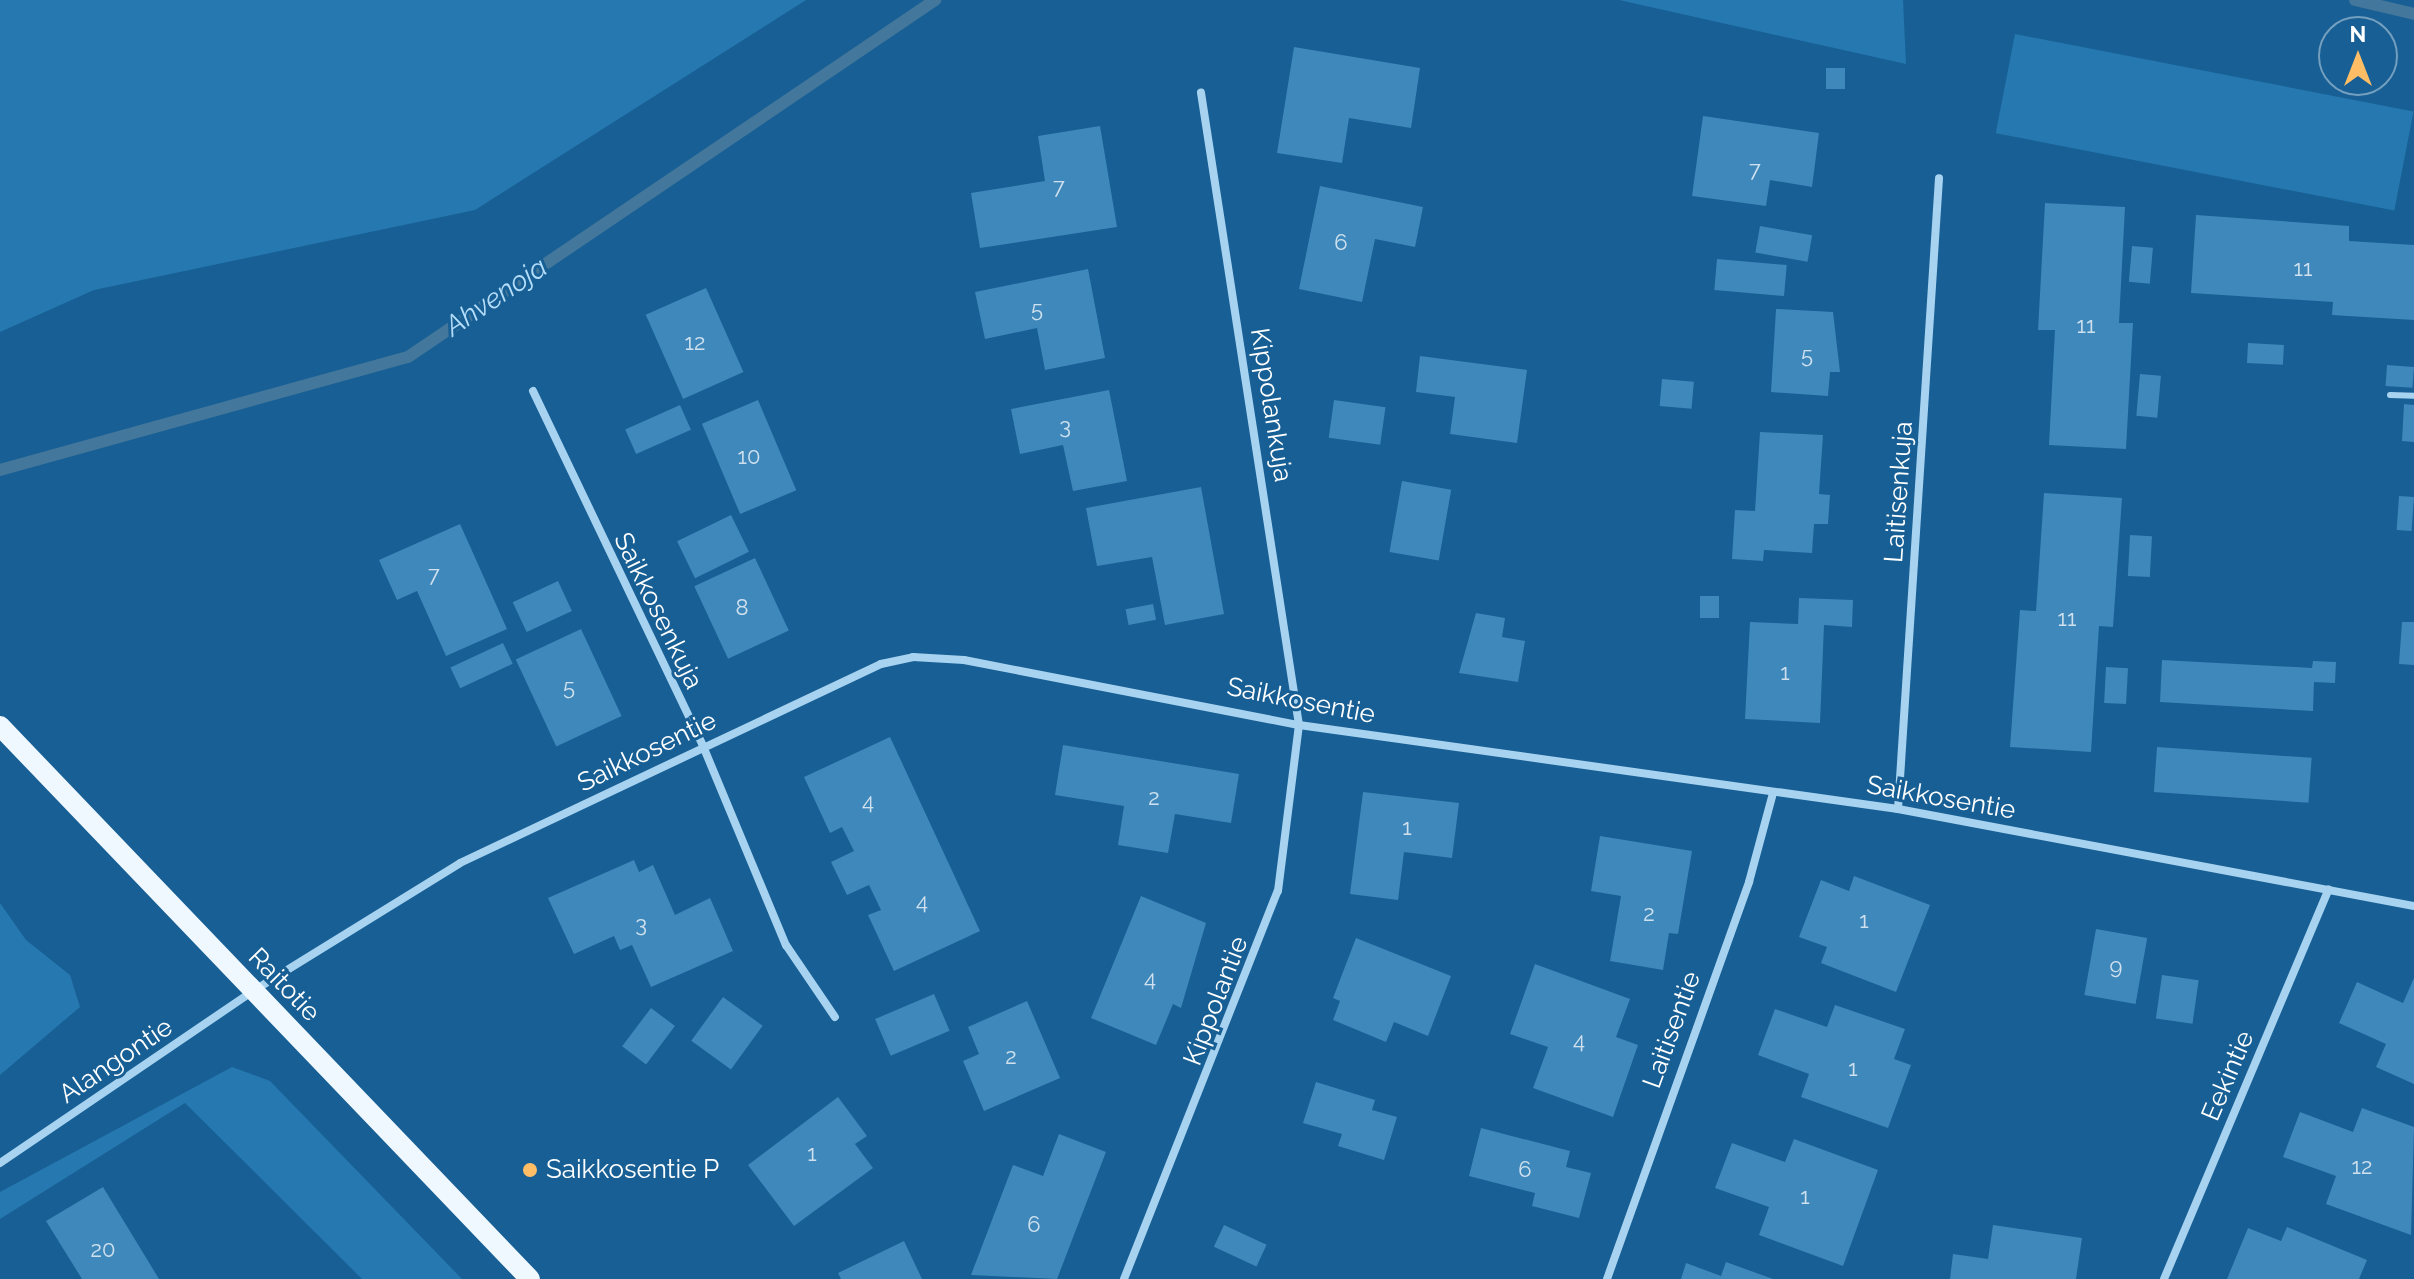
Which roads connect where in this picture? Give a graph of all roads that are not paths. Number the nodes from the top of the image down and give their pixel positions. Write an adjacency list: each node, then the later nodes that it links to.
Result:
1 (1201, 93): 6 (street, Kippolankuja)
2 (1939, 178): 10 (street, Laitisenkuja)
3 (533, 391): 8 (street, Saikkosenkuja)
4 (2390, 395): 5 (lane)
5 (2414, 396)
6 (1299, 725): 8 (street, Saikkosentie); 9 (street, Saikkosentie); 17 (street, Kippolantie)
7 (0, 726): 13 (main road, Raitotie)
8 (703, 746): 13 (street, Saikkosentie); 14 (street, Saikkosenkuja)
9 (1773, 793): 10 (street, Saikkosentie); 18 (street, Laitisentie)
10 (1898, 809): 11 (street, Saikkosentie)
11 (2329, 889): 12 (street, Saikkosentie); 19 (street, Eekintie)
12 (2414, 906)
13 (253, 991): 15 (street, Alangontie); 16 (main road, Raitotie)
14 (835, 1017)
15 (0, 1163)
16 (530, 1279)
17 (1124, 1279)
18 (1607, 1279)
19 (2164, 1279)

